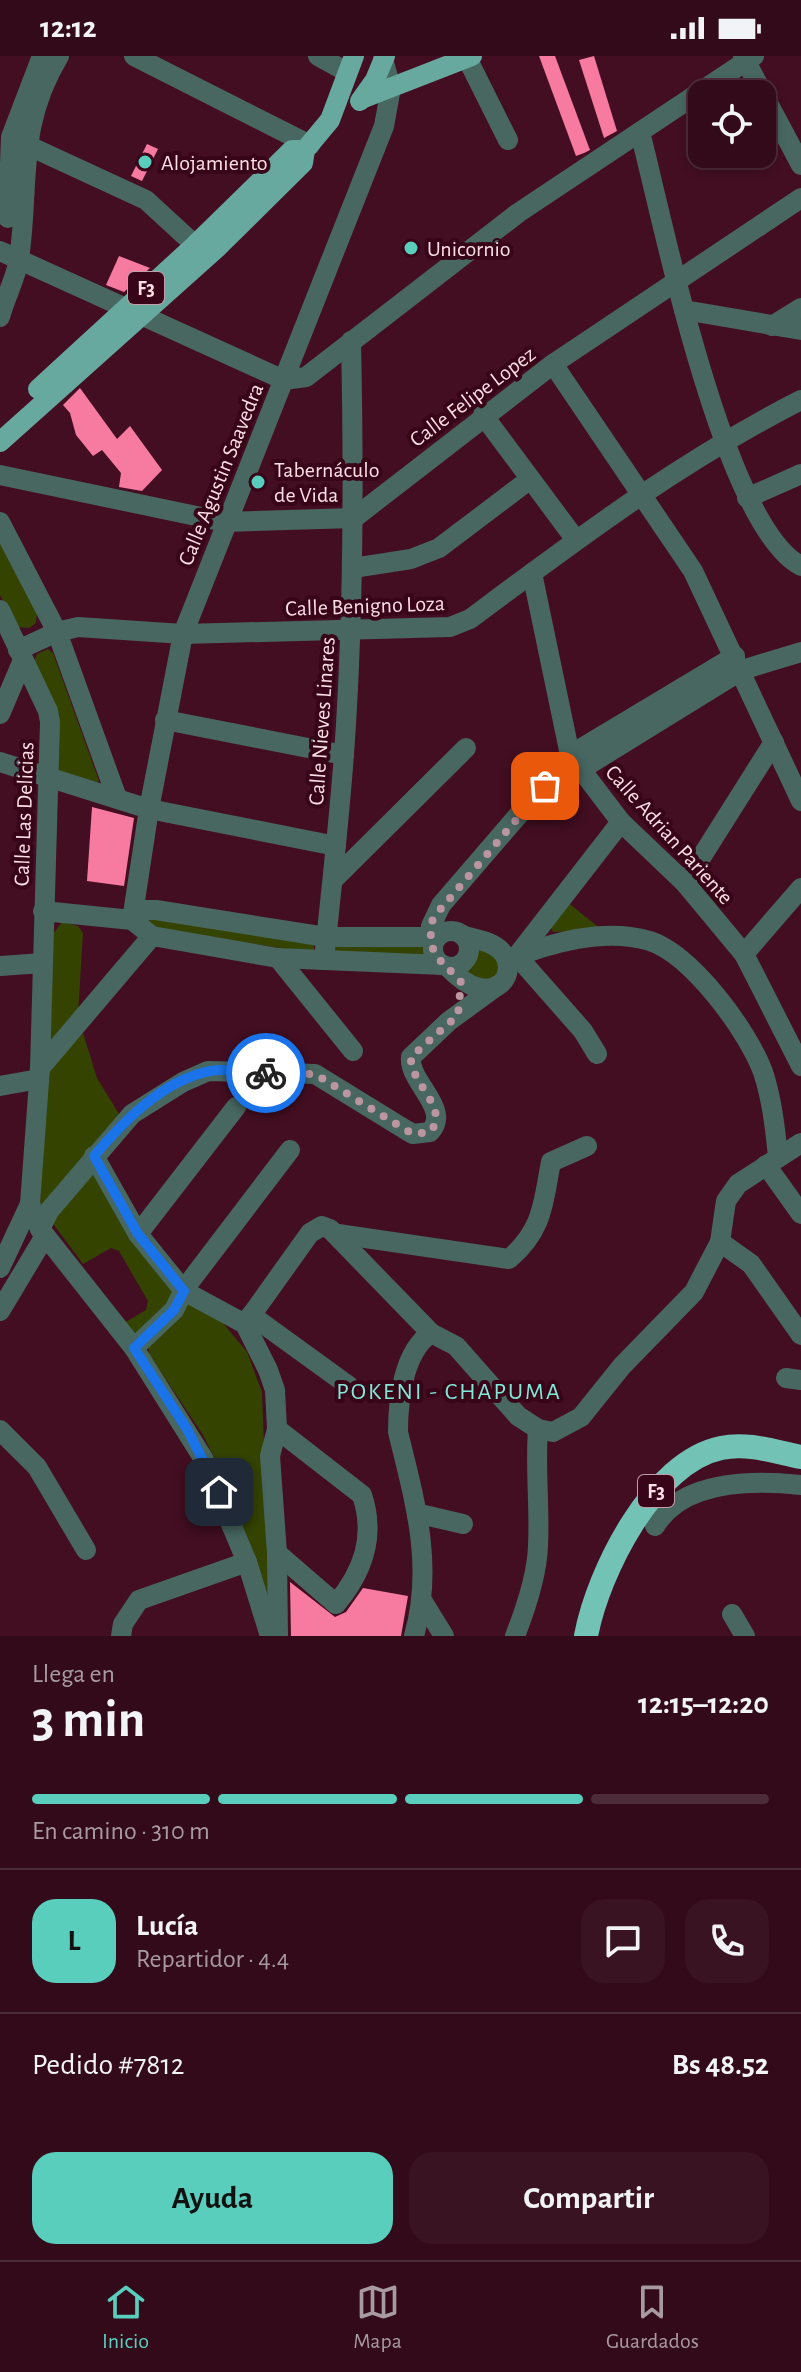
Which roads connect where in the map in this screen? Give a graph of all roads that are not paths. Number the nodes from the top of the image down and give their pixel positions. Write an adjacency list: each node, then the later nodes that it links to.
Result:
1 (42, 56): 12 (street)
2 (59, 56): 12 (street)
3 (134, 56): 15 (street)
4 (318, 56): 8 (street)
5 (441, 56): 9 (main road, F3)
6 (468, 57): 9 (main road, F3); 13 (street)
7 (748, 58): 11 (street); 14 (street)
8 (348, 73): 9 (main road, F3); 10 (main road, F3)
9 (381, 76): 10 (main road, F3); 29 (street, Calle Agustin Saavedra)
10 (330, 120): 15 (main road, F3)
11 (640, 132): 20 (street); 27 (street)
12 (12, 138): 18 (street); 19 (street)
13 (508, 140)
14 (796, 140): 16 (street)
15 (308, 148): 18 (main road, F3); 23 (main road, F3)
16 (801, 165)
17 (801, 198): 20 (street, Calle Felipe Lopez)
18 (195, 245): 23 (main road, F3)
19 (9, 256): 23 (street); 24 (street)
20 (679, 281): 22 (street); 28 (street, Calle Felipe Lopez)
21 (801, 308): 25 (street)
22 (684, 310): 25 (street); 33 (street)
23 (131, 311): 29 (street); 32 (main road, F3); 34 (main road, F3)
24 (0, 317)
25 (772, 326): 26 (street)
26 (801, 330)
27 (351, 341): 29 (street); 40 (street, Calle Nieves Linares)
28 (553, 364): 31 (street, Calle Felipe Lopez); 38 (street)
29 (284, 380): 42 (street, Calle Agustin Saavedra)
30 (801, 400): 33 (street, Calle Benigno Loza)
31 (483, 415): 37 (street); 40 (street, Calle Felipe Lopez)
32 (0, 424)
33 (725, 439): 38 (street, Calle Benigno Loza); 39 (street)
34 (0, 442)
35 (801, 474): 39 (street)
36 (0, 475): 42 (street)
37 (529, 480): 43 (street); 45 (street)
38 (642, 493): 43 (street, Calle Benigno Loza); 53 (street)
39 (747, 498): 44 (street)
40 (354, 518): 42 (street); 45 (street, Calle Nieves Linares)
41 (0, 522): 48 (street)
42 (225, 522): 50 (street, Calle Agustin Saavedra)
43 (576, 540): 46 (street, Calle Benigno Loza)
44 (801, 566)
45 (353, 568): 49 (street, Calle Nieves Linares)
46 (532, 573): 49 (street, Calle Benigno Loza); 60 (street, Calle Adrian Pariente)
47 (0, 610): 52 (street, Calle Las Delicias)
48 (57, 632): 50 (street, Calle Benigno Loza); 52 (street, Calle Benigno Loza); 62 (street)
49 (351, 632): 50 (street, Calle Benigno Loza); 58 (street, Calle Nieves Linares)
50 (183, 634): 55 (street, Calle Agustin Saavedra)
51 (801, 652): 53 (street)
52 (21, 655): 54 (street); 61 (street, Calle Las Delicias)
53 (738, 663): 56 (street); 60 (street)
54 (0, 714)
55 (165, 720): 58 (street); 64 (street, Calle Agustin Saavedra)
56 (774, 742): 63 (street); 68 (street)
57 (466, 748): 67 (street)
58 (344, 755): 66 (street, Calle Nieves Linares)
59 (0, 762): 61 (street)
60 (575, 762): 65 (street, Calle Adrian Pariente); 74 (street)
61 (50, 776): 62 (street); 70 (street, Calle Las Delicias)
62 (117, 798): 64 (street)
63 (801, 801)
64 (149, 809): 66 (street); 71 (street, Calle Agustin Saavedra)
65 (621, 822): 68 (street, Calle Adrian Pariente); 77 (street)
66 (336, 846): 67 (street, Calle Nieves Linares)
67 (333, 880): 73 (street, Calle Nieves Linares)
68 (685, 883): 75 (street, Calle Adrian Pariente)
69 (801, 888): 75 (street)
70 (43, 911): 71 (street); 79 (street, Calle Las Delicias)
71 (132, 920): 72 (street); 73 (street)
72 (152, 936): 76 (street); 88 (street)
73 (326, 937): 74 (street); 78 (street, Calle Nieves Linares)
74 (446, 950): 77 (street); 78 (street); 81 (street); 82 (street)
75 (744, 954): 83 (street, Calle Adrian Pariente)
76 (278, 958): 78 (street); 84 (street)
77 (512, 958): 81 (street); 85 (street); 86 (street)
78 (324, 960)
79 (43, 963): 80 (street); 88 (street, Calle Las Delicias)
80 (0, 966)
81 (497, 986): 82 (street)
82 (458, 1015): 94 (street)
83 (787, 1036): 85 (street); 87 (street, Calle Adrian Pariente)
84 (353, 1051)
85 (754, 1051): 95 (street)
86 (597, 1054)
87 (801, 1066)
88 (40, 1073): 89 (street); 96 (street, Calle Las Delicias)
89 (0, 1086)
90 (236, 1107): 100 (street)
91 (801, 1143): 95 (street)
92 (587, 1146): 98 (street)
93 (290, 1150): 103 (street)
94 (94, 1156): 99 (street); 100 (street)
95 (772, 1160): 97 (street); 101 (street)
96 (30, 1204): 99 (street, Calle Las Delicias); 102 (street)
97 (801, 1214)
98 (330, 1230): 105 (street); 106 (street)
99 (42, 1232): 104 (street); 108 (street, Calle Las Delicias)
100 (138, 1234): 103 (street)
101 (720, 1242): 107 (street); 111 (street)
102 (0, 1268)
103 (184, 1291): 105 (street); 108 (street)
104 (0, 1311)
105 (248, 1319): 109 (street); 110 (street)
106 (431, 1333): 111 (street); 115 (street)
107 (801, 1335)
108 (134, 1348): 120 (street, Calle Las Delicias)
109 (349, 1386)
110 (277, 1429): 119 (street); 119 (street)
111 (538, 1429): 128 (street)
112 (0, 1430): 118 (street)
113 (801, 1457): 129 (highway, F3)
114 (801, 1485): 117 (street)
115 (420, 1514): 116 (street); 121 (street)
116 (463, 1524)
117 (655, 1526)
118 (86, 1550)
119 (277, 1553): 125 (street)
120 (247, 1562): 123 (street); 124 (street, Calle Las Delicias)
121 (423, 1602): 126 (street); 127 (street)
122 (732, 1614): 130 (street)
123 (121, 1636)
124 (270, 1636)
125 (278, 1636)
126 (414, 1636)
127 (444, 1636)
128 (515, 1636)
129 (586, 1636)
130 (745, 1636)

